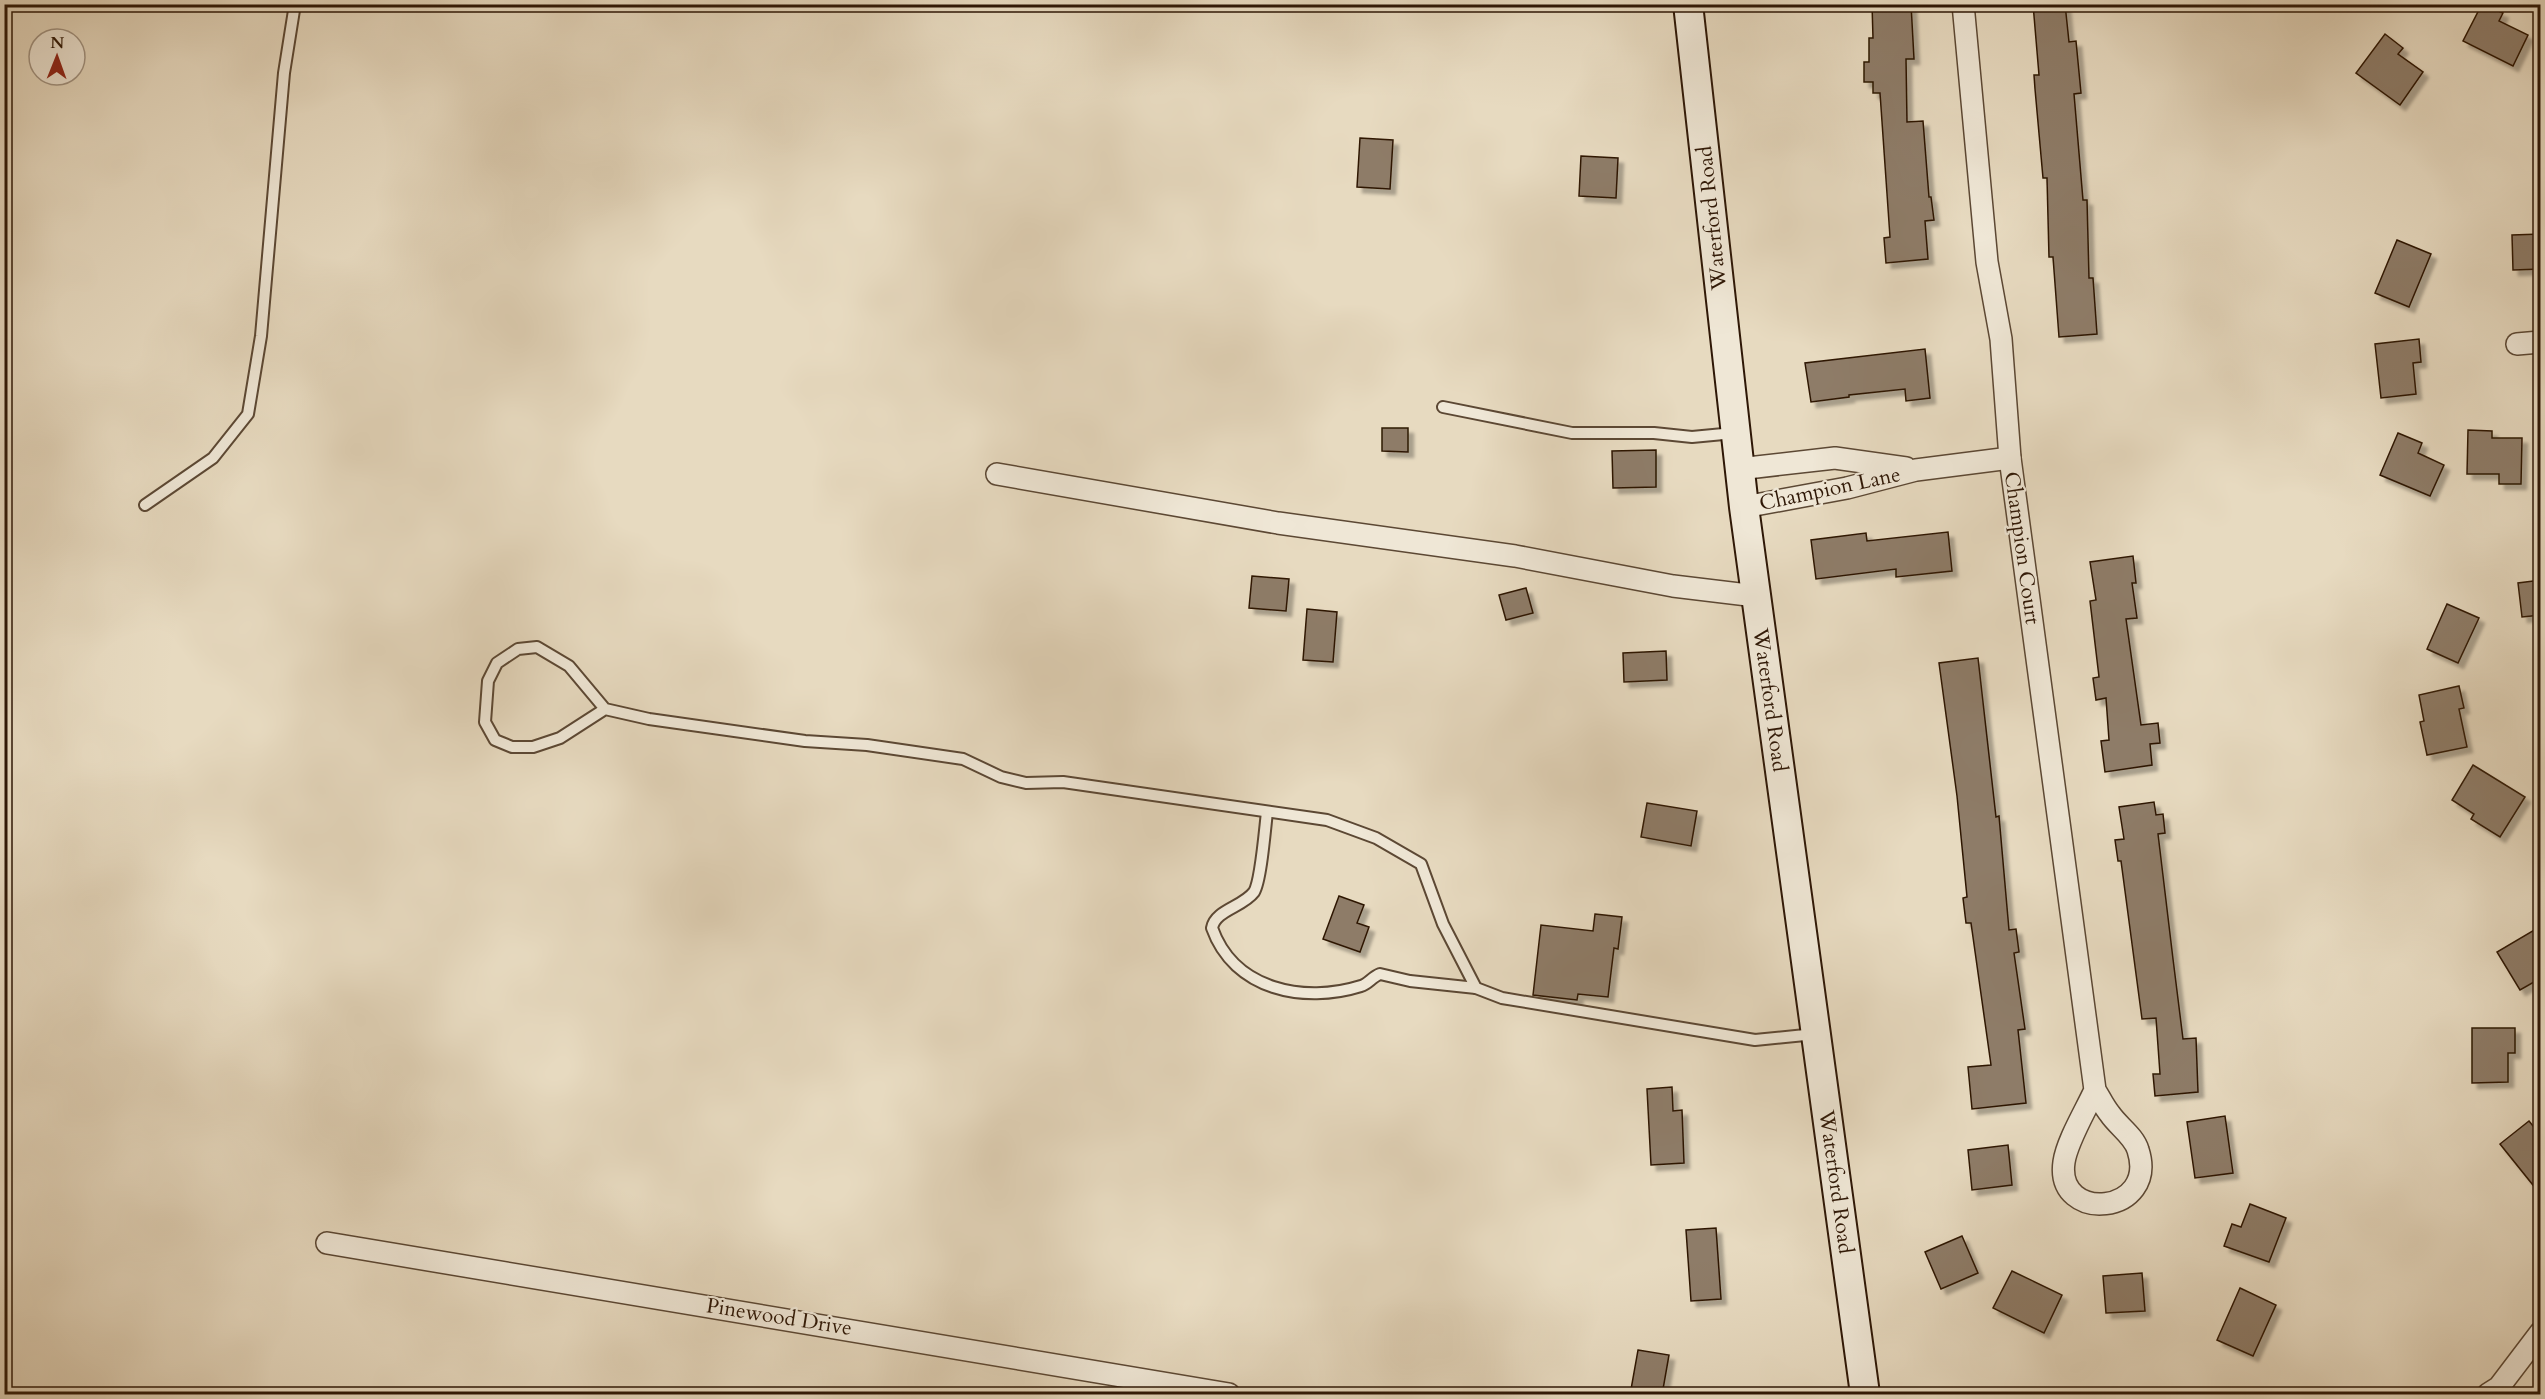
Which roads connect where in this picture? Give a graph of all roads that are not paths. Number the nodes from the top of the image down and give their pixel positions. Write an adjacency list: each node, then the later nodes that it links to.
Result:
1 (295, 4): 12 (lane)
2 (1688, 4): 7 (main road, Waterford Road)
3 (1963, 4): 8 (street, Champion Court)
4 (2541, 342): 5 (street)
5 (2517, 344)
6 (1443, 407): 7 (lane)
7 (1735, 433): 9 (main road, Waterford Road)
8 (2010, 458): 10 (street, Champion Lane); 19 (street, Champion Court)
9 (1739, 469): 10 (street, Champion Lane); 13 (main road, Waterford Road)
10 (1916, 470): 13 (street, Champion Lane)
11 (997, 474): 14 (street)
12 (145, 505)
13 (1744, 507): 14 (main road, Waterford Road)
14 (1756, 596): 18 (main road, Waterford Road)
15 (605, 709): 15 (lane); 16 (lane)
16 (1268, 812): 17 (lane); 17 (lane)
17 (1476, 988): 18 (lane)
18 (1815, 1034): 23 (main road, Waterford Road)
19 (2095, 1090): 19 (street, Champion Court)
20 (327, 1243): 22 (street, Pinewood Drive)
21 (2541, 1333): 24 (street)
22 (1229, 1395)
23 (1865, 1395)
24 (2488, 1395)

